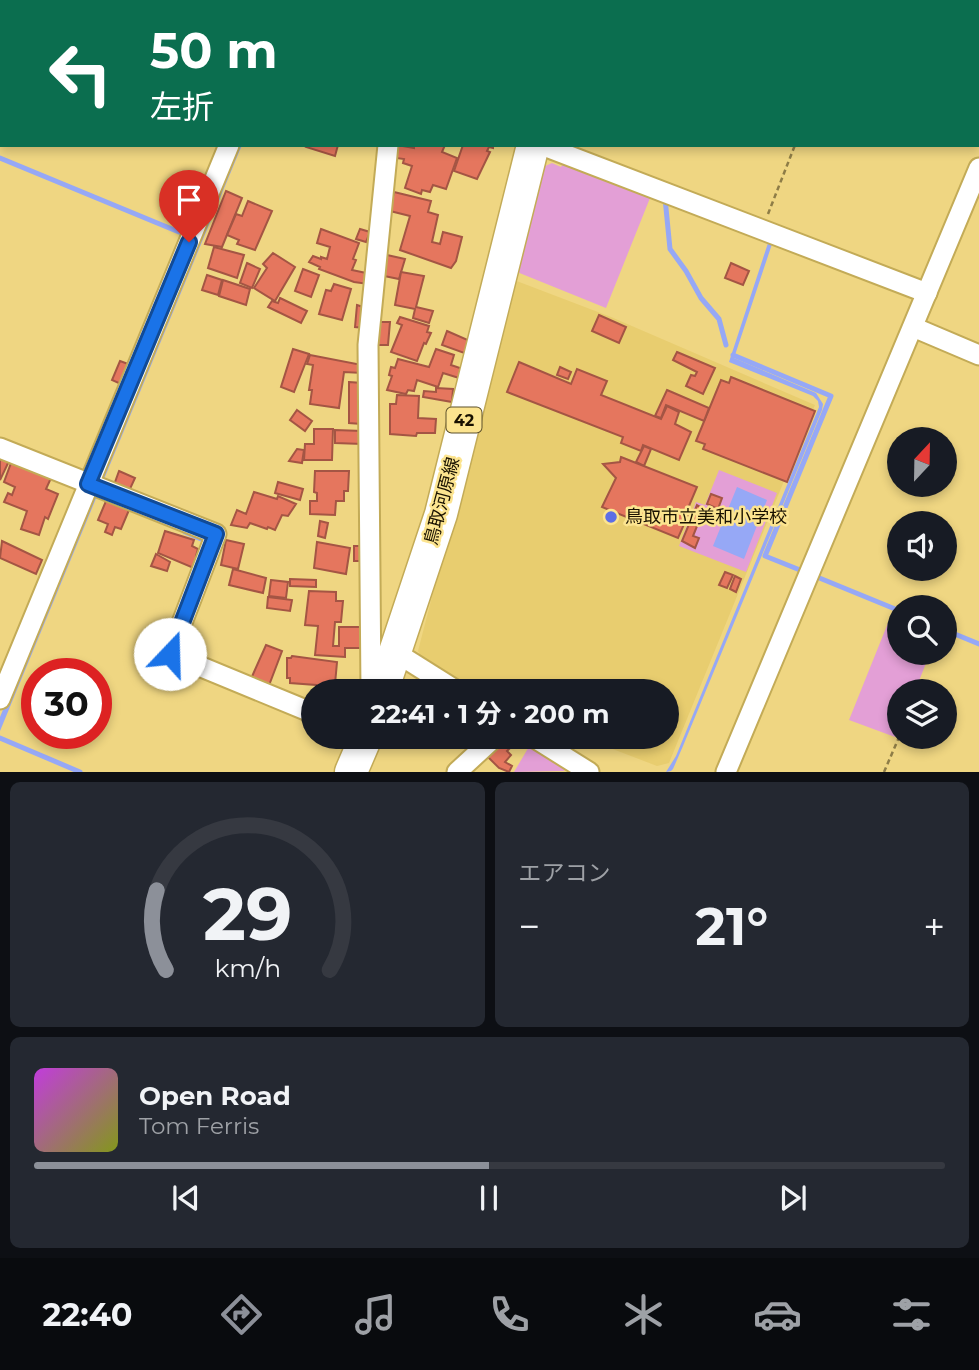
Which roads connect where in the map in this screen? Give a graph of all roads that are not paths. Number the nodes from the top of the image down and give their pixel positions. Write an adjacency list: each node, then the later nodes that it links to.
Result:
1 (228, 147): 10 (street)
2 (388, 147): 12 (street)
3 (532, 147): 11 (main road, 鳥取河原線 / 42)
4 (546, 147): 6 (street)
5 (979, 168): 6 (street)
6 (927, 293): 7 (street)
7 (913, 327): 8 (street); 23 (street)
8 (979, 355)
9 (0, 447): 10 (street)
10 (88, 484): 15 (street); 16 (street)
11 (395, 652): 13 (main road, 鳥取河原線 / 42); 14 (street)
12 (371, 679)
13 (386, 679)
14 (438, 679)
15 (0, 699)
16 (301, 708)
17 (361, 749): 20 (main road)
18 (482, 749): 21 (street)
19 (552, 749): 22 (street)
20 (351, 772)
21 (457, 772)
22 (589, 772)
23 (726, 772)

